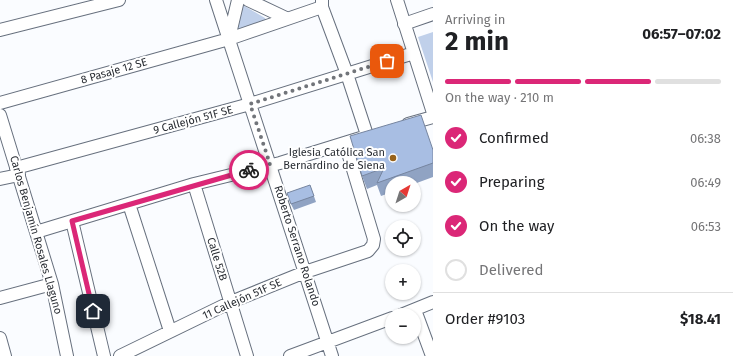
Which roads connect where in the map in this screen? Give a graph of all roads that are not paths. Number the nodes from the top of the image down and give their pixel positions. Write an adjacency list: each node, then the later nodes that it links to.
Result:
1 (119, 0): 10 (street)
2 (216, 0): 11 (street, Roberto Serrano Rolando)
3 (238, 0): 11 (street)
4 (248, 0): 8 (street)
5 (396, 0): 9 (street)
6 (322, 3): 8 (street, 8 Pasaje 12 SE); 13 (street)
7 (433, 14): 9 (street)
8 (286, 18): 11 (street, 8 Pasaje 12 SE)
9 (404, 24): 12 (street)
10 (0, 30)
11 (229, 39): 14 (street, 8 Pasaje 12 SE); 15 (street, Roberto Serrano Rolando)
12 (414, 53): 13 (street, 9 Callejón 51F SE); 16 (street)
13 (347, 74): 15 (street, 9 Callejón 51F SE); 21 (street)
14 (0, 103)
15 (250, 104): 23 (street, Roberto Serrano Rolando); 24 (street, 9 Callejón 51F SE)
16 (433, 113)
17 (0, 115): 24 (street, Carlos Benjamín Rosales Llaguno)
18 (433, 117): 19 (street)
19 (396, 127)
20 (382, 131): 21 (street)
21 (367, 136): 22 (street)
22 (345, 143): 23 (street); 30 (street, 11 Callejón 51F SE)
23 (270, 164): 26 (street); 30 (street, Roberto Serrano Rolando)
24 (18, 172): 25 (street, 9 Callejón 51F SE); 29 (street, Carlos Benjamín Rosales Llaguno)
25 (0, 179)
26 (194, 184): 27 (street); 33 (street, Calle 52B)
27 (129, 204): 28 (street); 38 (street)
28 (72, 221): 29 (street); 43 (street)
29 (36, 232): 31 (street, Carlos Benjamín Rosales Llaguno)
30 (305, 272): 33 (street, 11 Callejón 51F SE); 40 (street, Roberto Serrano Rolando)
31 (52, 284): 32 (street); 42 (street, Carlos Benjamín Rosales Llaguno)
32 (0, 298)
33 (231, 302): 38 (street, 11 Callejón 51F SE); 45 (street, Calle 52B)
34 (433, 302): 35 (street)
35 (420, 308)
36 (385, 321): 40 (street)
37 (421, 326): 48 (street)
38 (170, 332): 44 (street, 11 Callejón 51F SE)
39 (0, 338): 41 (street)
40 (328, 342): 46 (street); 47 (street, Roberto Serrano Rolando)
41 (5, 356)
42 (68, 356)
43 (104, 356)
44 (120, 356)
45 (247, 356)
46 (290, 356)
47 (332, 356)
48 (432, 356)

